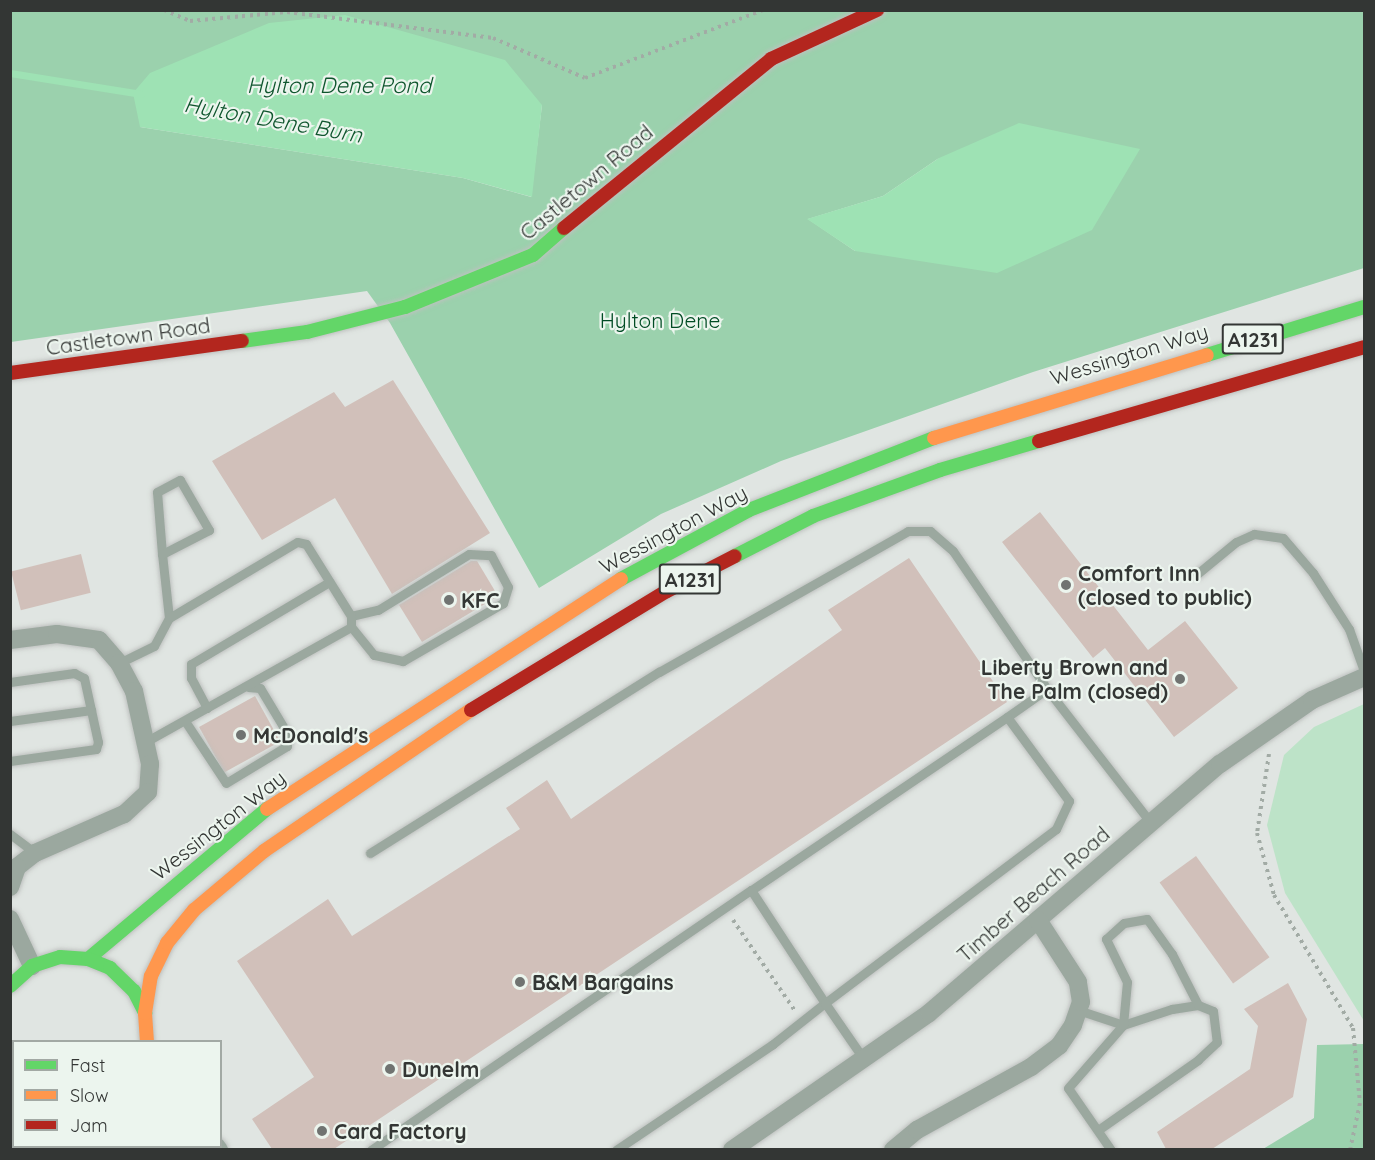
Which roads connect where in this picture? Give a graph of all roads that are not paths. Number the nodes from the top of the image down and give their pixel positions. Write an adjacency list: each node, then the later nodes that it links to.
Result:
1 (877, 10): 4 (main road, Castletown Road)
2 (1365, 307): 33 (main road, Wessington Way / A1231)
3 (1365, 346): 39 (main road, A1231)
4 (10, 373)
5 (162, 555): 5 (lane); 9 (lane)
6 (1197, 574): 13 (lane)
7 (329, 582): 8 (lane); 9 (lane); 18 (lane)
8 (351, 616): 10 (lane); 10 (lane)
9 (168, 618): 12 (lane)
10 (351, 627): 16 (lane)
11 (10, 640): 12 (street)
12 (119, 663): 23 (street)
13 (1365, 671)
14 (1365, 677): 25 (street, Timber Beach Road)
15 (10, 681): 19 (lane)
16 (247, 687): 18 (lane); 21 (lane)
17 (1047, 689): 20 (lane); 25 (lane); 28 (lane)
18 (207, 708): 21 (lane)
19 (91, 710): 22 (lane); 24 (lane)
20 (1007, 717): 30 (lane); 36 (lane)
21 (185, 720): 23 (lane)
22 (10, 721)
23 (147, 741): 27 (street)
24 (10, 761)
25 (1151, 823): 32 (street, Timber Beach Road)
26 (10, 834): 27 (lane)
27 (35, 853): 29 (street)
28 (370, 853)
29 (10, 887)
30 (751, 890): 36 (lane); 44 (lane)
31 (10, 919): 34 (street)
32 (1038, 920): 38 (street); 42 (street, Timber Beach Road)
33 (88, 959): 34 (main road); 39 (main road)
34 (32, 966): 35 (main road)
35 (10, 986)
36 (825, 1003): 42 (lane); 45 (lane)
37 (1198, 1005): 40 (lane); 40 (lane); 43 (lane)
38 (1078, 1010): 40 (lane); 47 (street)
39 (145, 1013): 41 (main road)
40 (1123, 1025): 43 (lane)
41 (148, 1040)
42 (863, 1058): 46 (street, Timber Beach Road)
43 (1098, 1130): 48 (lane)
44 (371, 1149)
45 (616, 1149)
46 (732, 1149)
47 (893, 1149)
48 (1111, 1149)

